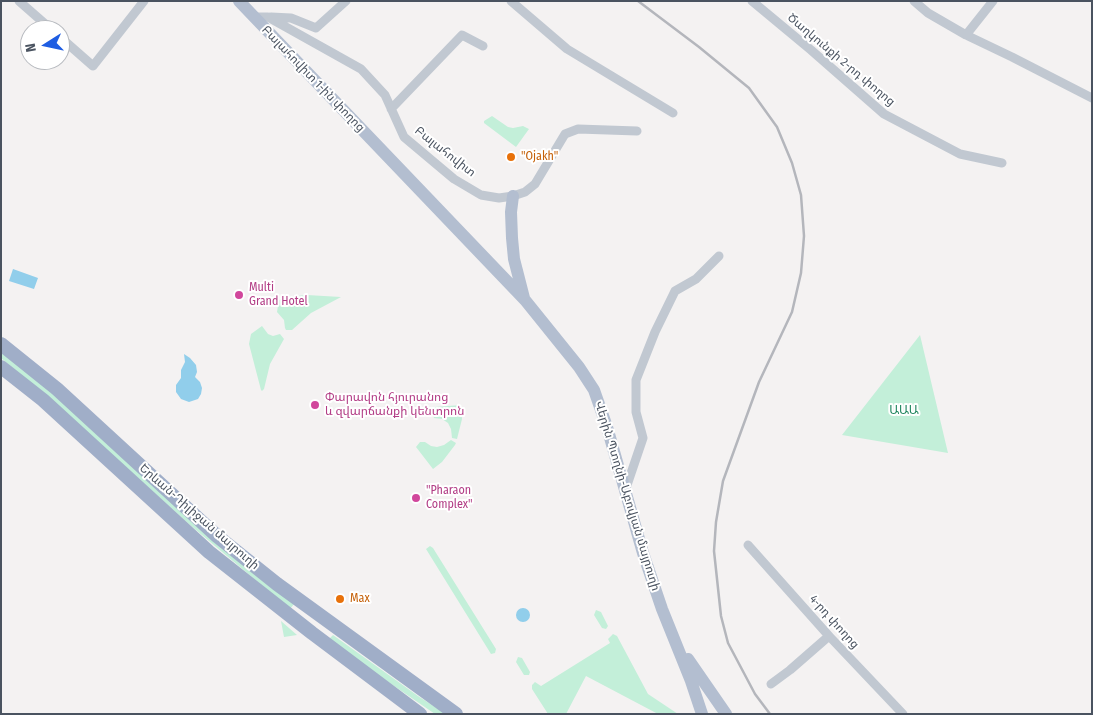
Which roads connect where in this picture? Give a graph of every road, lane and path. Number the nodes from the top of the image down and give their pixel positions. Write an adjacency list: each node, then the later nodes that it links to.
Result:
1 (20, 1): 11 (street)
2 (144, 1): 13 (street)
3 (239, 1): 9 (main road, Բալահովիտ 1-ին փողոց)
4 (346, 1): 10 (street)
5 (511, 1): 17 (street)
6 (752, 1): 20 (street, Ծաղկունքի 2-րդ փողոց)
7 (914, 1): 12 (street)
8 (993, 1): 12 (street)
9 (254, 17): 10 (street, Բալահովիտ); 19 (main road, Բալահովիտ 1-ին փողոց)
10 (268, 17): 16 (street, Բալահովիտ)
11 (41, 20)
12 (966, 35): 15 (street)
13 (70, 46)
14 (483, 46): 16 (street)
15 (1092, 98)
16 (391, 108): 21 (street, Բալահովիտ)
17 (673, 113)
18 (637, 132): 21 (street, Բալահովիտ)
19 (386, 156): 23 (main road, Վերին Պտղնի-Աբովյան մայրուղի)
20 (1002, 163)
21 (513, 196): 23 (main road)
22 (719, 256): 26 (street)
23 (525, 300): 26 (main road, Վերին Պտղնի-Աբովյան մայրուղի)
24 (1, 344): 32 (highway, Երևան-Դիլիջան մայրուղի)
25 (1, 367): 31 (highway, Երևան-Դիլիջան մայրուղի)
26 (625, 491): 29 (main road, Վերին Պտղնի-Աբովյան մայրուղի)
27 (748, 545): 28 (street, 4-րդ փողոց)
28 (830, 636): 30 (street); 35 (street, 4-րդ փողոց)
29 (676, 642): 33 (main road, Վերին Պտղնի-Աբովյան մայրուղի); 34 (main road, Վերին Պտղնի-Աբովյան մայրուղի)
30 (771, 684)
31 (420, 714)
32 (456, 714)
33 (702, 714)
34 (726, 714)
35 (903, 714)

